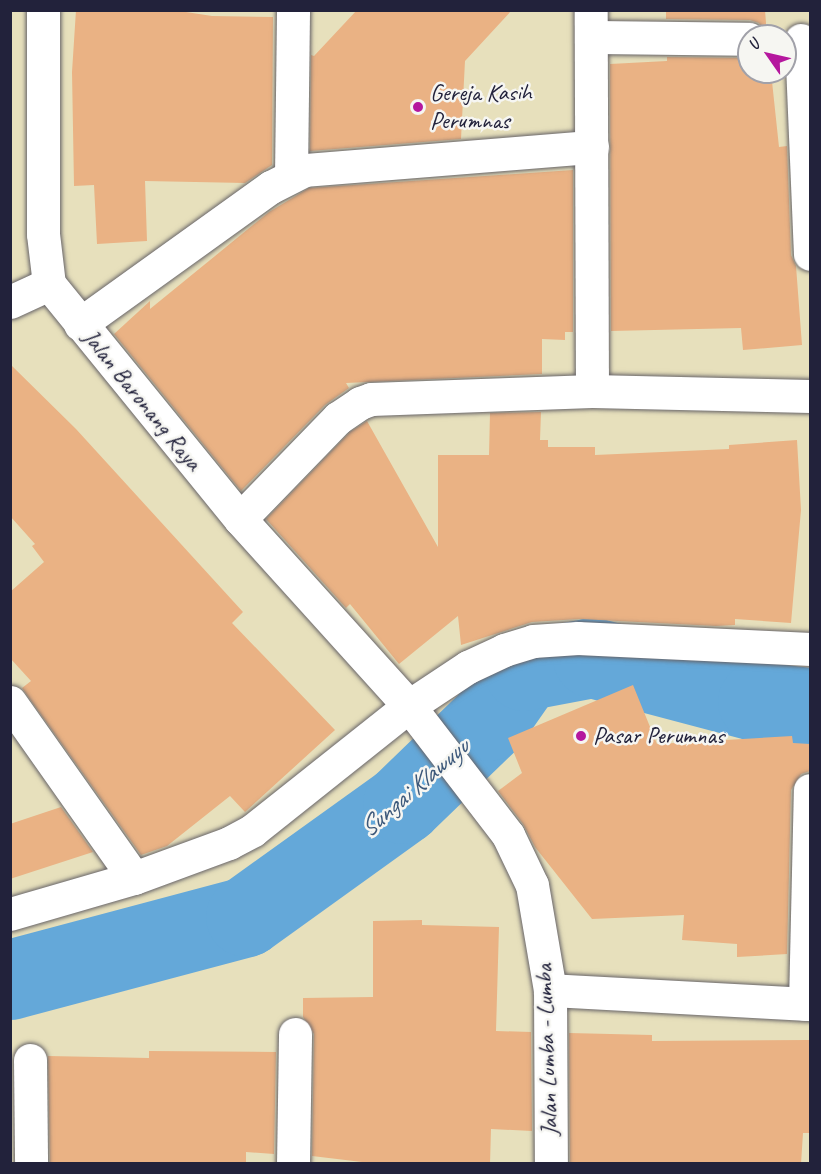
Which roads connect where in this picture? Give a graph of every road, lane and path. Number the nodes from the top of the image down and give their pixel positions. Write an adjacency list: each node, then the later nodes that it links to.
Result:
1 (43, 10): 9 (street, Jalan Baronang Raya)
2 (292, 10): 7 (street)
3 (591, 24): 4 (street); 6 (street)
4 (737, 38)
5 (799, 40): 8 (street)
6 (592, 147): 7 (street); 12 (street)
7 (291, 176): 11 (street)
8 (810, 254)
9 (50, 284): 10 (street); 11 (street, Jalan Baronang Raya)
10 (10, 302)
11 (80, 324): 14 (street, Jalan Baronang Raya)
12 (592, 391): 13 (street); 14 (street)
13 (810, 396)
14 (240, 519): 17 (street, Jalan Baronang Raya)
15 (810, 649): 17 (street)
16 (10, 702): 19 (street)
17 (414, 712): 19 (street); 21 (street, Jalan Lumba - Lumba)
18 (810, 790): 22 (street)
19 (134, 878): 20 (street)
20 (10, 914)
21 (550, 990): 22 (street); 27 (street, Jalan Lumba - Lumba)
22 (808, 1004)
23 (295, 1034): 26 (street)
24 (30, 1060): 25 (street)
25 (31, 1164)
26 (293, 1164)
27 (551, 1164)

